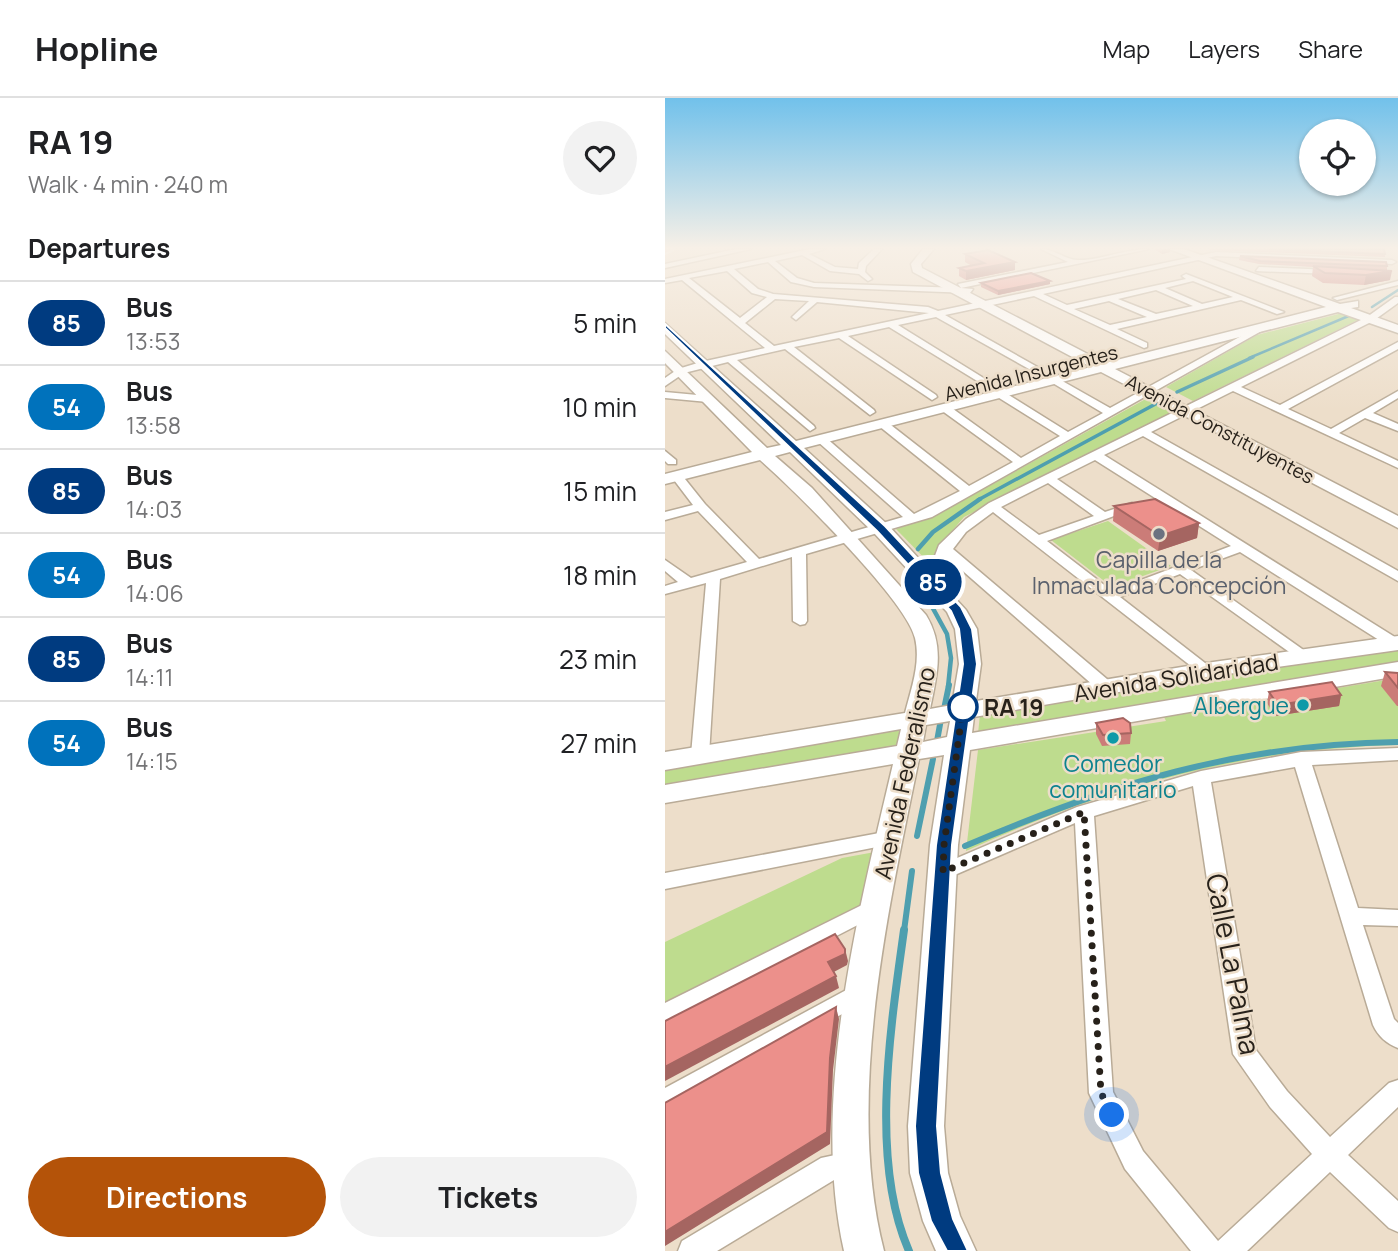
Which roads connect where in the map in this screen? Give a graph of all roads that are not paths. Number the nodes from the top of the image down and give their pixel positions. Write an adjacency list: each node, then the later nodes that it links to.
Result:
1 (713, 303): 19 (street)
2 (764, 303): 22 (street)
3 (812, 303): 27 (street)
4 (863, 303): 5 (street)
5 (866, 303): 24 (street); 25 (street)
6 (985, 303): 24 (street)
7 (990, 303): 43 (street, Avenida Constituyentes)
8 (1055, 303): 21 (street)
9 (1089, 303): 21 (street)
10 (1122, 303): 28 (street)
11 (1192, 303): 20 (street)
12 (1219, 303): 20 (street)
13 (1257, 303): 23 (street)
14 (1316, 303): 23 (street, Avenida Insurgentes)
15 (1334, 303): 16 (street, Avenida Insurgentes)
16 (1337, 303): 18 (street, Avenida Insurgentes); 26 (street); 32 (street, Avenida Insurgentes)
17 (1393, 303): 26 (street)
18 (1354, 304): 26 (street)
19 (717, 306): 22 (street); 30 (street)
20 (1202, 307): 28 (street)
21 (1066, 308): 34 (street)
22 (755, 310): 30 (street)
23 (1280, 312): 38 (street, Avenida Insurgentes)
24 (936, 314): 31 (street); 46 (street)
25 (854, 315)
26 (1376, 316): 29 (street); 35 (street); 50 (street)
27 (796, 317)
28 (1156, 317): 34 (street)
29 (1398, 319)
30 (739, 323): 40 (street)
31 (890, 324): 36 (street); 49 (street)
32 (1268, 325): 43 (street, Avenida Insurgentes); 51 (street)
33 (665, 327): 44 (street, Avenida Federalismo)
34 (1109, 328): 38 (street)
35 (1398, 329)
36 (840, 334): 37 (street); 55 (street)
37 (785, 345): 40 (street); 60 (street)
38 (1144, 345): 43 (street, Avenida Insurgentes)
39 (1398, 345): 59 (street)
40 (771, 348): 42 (street)
41 (665, 355): 45 (street, Avenida Federalismo)
42 (730, 358): 44 (street); 67 (street)
43 (1100, 362): 46 (street, Avenida Insurgentes); 47 (street, Avenida Insurgentes); 51 (street, Avenida Constituyentes)
44 (704, 364): 45 (street); 69 (street, Avenida Federalismo)
45 (681, 371): 48 (street); 56 (street, Avenida Federalismo)
46 (1038, 372): 49 (street, Avenida Insurgentes)
47 (1054, 380): 52 (street, Avenida Insurgentes); 61 (street)
48 (665, 383)
49 (987, 384): 55 (street, Avenida Insurgentes)
50 (1233, 387): 58 (street); 59 (street)
51 (1154, 390): 58 (street, Avenida Constituyentes); 61 (street)
52 (1000, 394): 57 (street, Avenida Insurgentes); 68 (street)
53 (1398, 394): 62 (street)
54 (665, 395): 56 (street)
55 (932, 397): 60 (street, Avenida Insurgentes)
56 (708, 399): 70 (street, Avenida Federalismo)
57 (945, 408): 63 (street, Avenida Insurgentes); 72 (street)
58 (1190, 408): 65 (street); 75 (street, Avenida Constituyentes)
59 (1281, 409): 66 (street)
60 (870, 412): 67 (street, Avenida Insurgentes)
61 (1111, 413): 68 (street)
62 (1365, 414): 64 (street); 66 (street)
63 (883, 424): 67 (street, Avenida Insurgentes); 77 (street)
64 (1398, 428)
65 (1144, 432): 71 (street); 96 (street)
66 (1332, 433): 73 (street)
67 (815, 434): 69 (street, Avenida Insurgentes); 84 (street)
68 (1069, 437): 72 (street)
69 (787, 441): 70 (street, Avenida Insurgentes); 86 (street, Avenida Federalismo)
70 (757, 448): 74 (street, Avenida Insurgentes); 87 (street, Avenida Federalismo)
71 (1096, 455): 76 (street); 78 (street)
72 (1021, 463): 77 (street)
73 (1398, 464)
74 (669, 467): 80 (street)
75 (1322, 477): 81 (street, Avenida Constituyentes); 85 (street, Avenida Constituyentes)
76 (1049, 479): 79 (street); 83 (street)
77 (969, 492): 84 (street)
78 (1164, 496): 83 (street); 89 (street)
79 (993, 506): 88 (street); 90 (street)
80 (701, 507): 82 (street); 92 (street)
81 (1398, 512)
82 (665, 516)
83 (1103, 517): 88 (street)
84 (912, 519): 86 (street)
85 (1398, 523)
86 (881, 529): 87 (street); 97 (street, Avenida Federalismo)
87 (848, 538): 91 (street); 107 (street, Avenida Federalismo)
88 (1037, 540): 100 (street)
89 (1243, 546): 94 (street); 102 (street)
90 (944, 548): 97 (street); 106 (street)
91 (799, 551): 92 (street); 101 (street)
92 (756, 563): 95 (street)
93 (665, 564): 98 (street)
94 (1181, 569): 100 (street); 103 (street)
95 (713, 576): 98 (street); 111 (street)
96 (1398, 577)
97 (932, 582): 108 (street, Avenida Federalismo)
98 (688, 583): 99 (street)
99 (665, 590)
100 (1110, 596): 105 (street)
101 (800, 621)
102 (1397, 643): 103 (street, Avenida Solidaridad)
103 (1304, 656): 105 (street, Avenida Solidaridad)
104 (1398, 669): 108 (street, Avenida Solidaridad)
105 (1206, 670): 106 (street, Avenida Solidaridad)
106 (1108, 689): 108 (street, Avenida Solidaridad)
107 (916, 719): 108 (street, Avenida Solidaridad); 109 (street, Avenida Federalismo); 111 (street, Avenida Solidaridad)
108 (960, 727): 109 (street, Avenida Solidaridad); 118 (street, Avenida Federalismo)
109 (908, 752): 115 (street, Avenida Solidaridad); 117 (street, Avenida Federalismo)
110 (1398, 754): 112 (street)
111 (700, 755): 113 (street, Avenida Solidaridad)
112 (1301, 758): 114 (street); 121 (street)
113 (665, 761)
114 (1201, 777): 116 (street); 128 (street, Calle La Palma)
115 (665, 794)
116 (1084, 812): 118 (street); 134 (street)
117 (890, 838): 119 (street); 120 (street, Avenida Federalismo)
118 (943, 872): 133 (street, Avenida Federalismo)
119 (665, 881)
120 (876, 906): 123 (street, Avenida Federalismo); 124 (street)
121 (1350, 916): 122 (street); 125 (street)
122 (1398, 918)
123 (864, 990): 127 (street); 129 (street, Avenida Federalismo)
124 (665, 1014)
125 (1398, 1038)
126 (1398, 1091): 128 (street)
127 (665, 1101)
128 (1331, 1156): 130 (street, Calle La Palma); 135 (street)
129 (849, 1165): 131 (street); 132 (street, Avenida Federalismo)
130 (1398, 1219)
131 (692, 1251)
132 (864, 1251)
133 (956, 1251)
134 (1209, 1251)
135 (1227, 1251)

